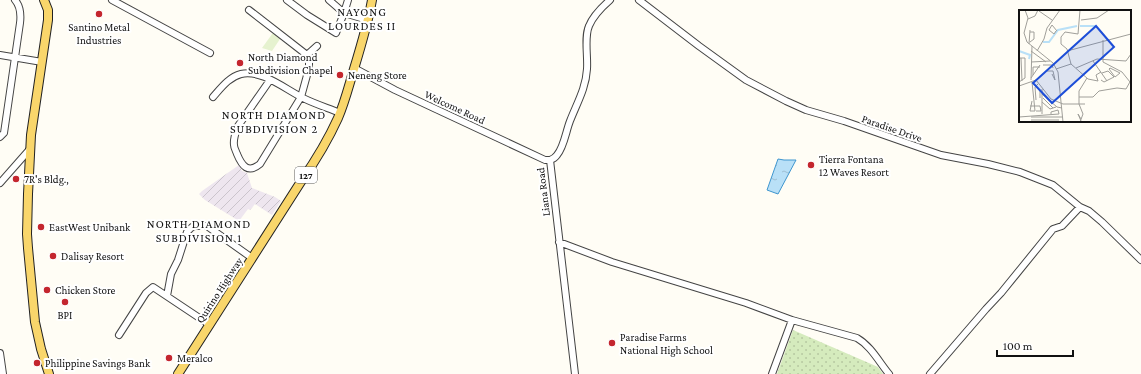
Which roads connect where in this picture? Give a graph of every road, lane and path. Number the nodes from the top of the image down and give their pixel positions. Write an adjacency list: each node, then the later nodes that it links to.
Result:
1 (15, 0): 17 (street)
2 (112, 0): 14 (street)
3 (287, 0): 11 (street)
4 (329, 0): 11 (street)
5 (348, 0): 11 (street)
6 (372, 0): 12 (main road, Quirino Highway / 127)
7 (610, 0): 26 (street, Liana Road)
8 (639, 0): 28 (street, Paradise Drive)
9 (46, 1): 18 (main road)
10 (249, 10): 16 (street)
11 (344, 13): 12 (street)
12 (368, 20): 19 (main road, Quirino Highway / 127)
13 (317, 46): 16 (street)
14 (210, 54)
15 (0, 55): 17 (street)
16 (308, 55): 22 (street)
17 (15, 57): 18 (street); 24 (street)
18 (42, 62): 25 (main road)
19 (354, 68): 23 (main road, Quirino Highway / 127); 26 (street, Welcome Road)
20 (270, 80): 21 (street); 22 (street); 22 (street)
21 (213, 97)
22 (301, 97): 23 (street)
23 (340, 113): 30 (main road, Quirino Highway / 127)
24 (1, 133)
25 (30, 149): 27 (street); 38 (main road)
26 (550, 160): 29 (street, Liana Road)
27 (0, 183)
28 (1080, 207): 31 (street, Paradise Drive); 43 (street)
29 (559, 242): 33 (street); 40 (street, Liana Road)
30 (252, 258): 32 (street); 34 (main road, Quirino Highway / 127)
31 (1141, 260)
32 (167, 296): 34 (street); 35 (street)
33 (792, 320): 41 (street); 42 (street)
34 (210, 325): 39 (main road, Quirino Highway / 127)
35 (120, 335)
36 (0, 353): 37 (street)
37 (3, 374)
38 (49, 374)
39 (178, 374)
40 (575, 374)
41 (772, 374)
42 (889, 374)
43 (930, 374)

